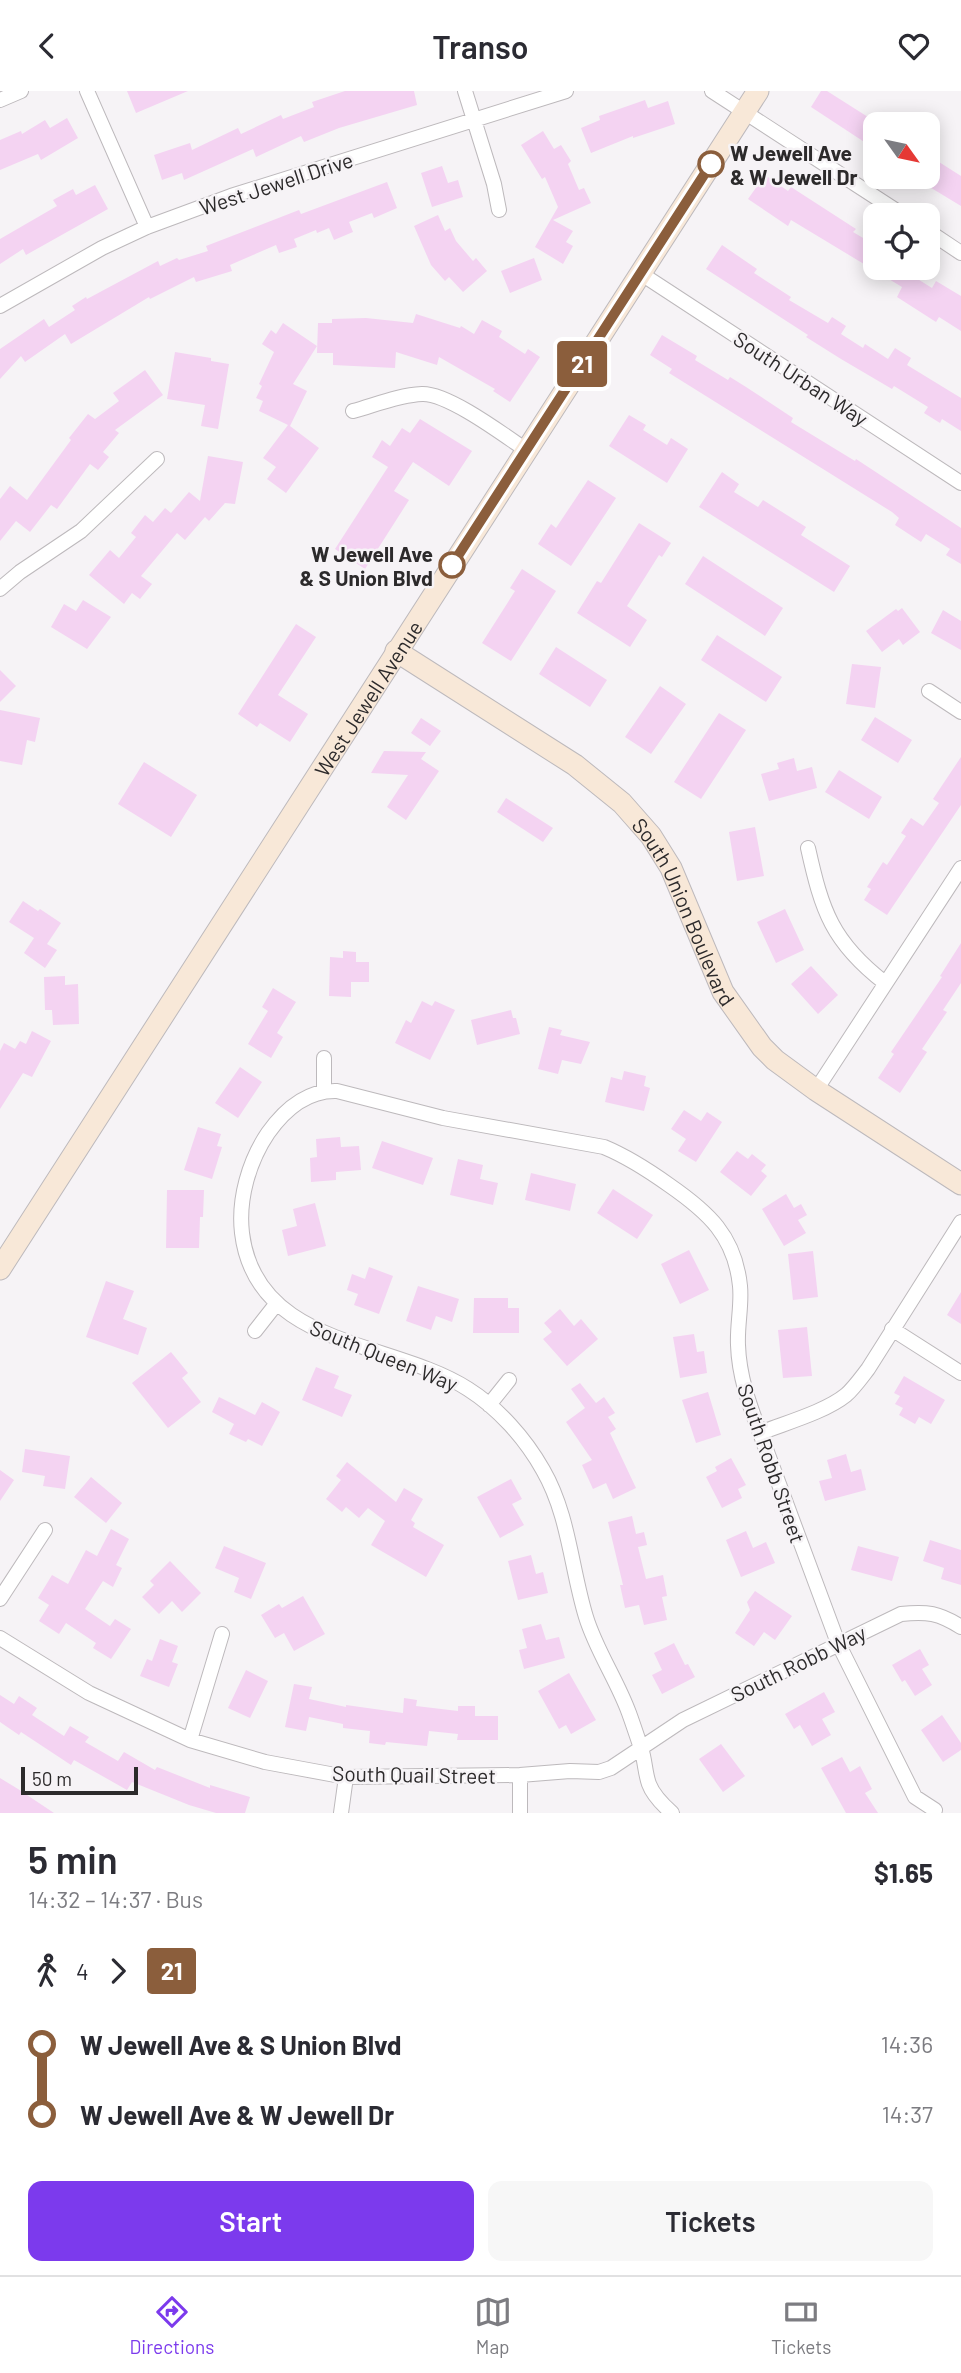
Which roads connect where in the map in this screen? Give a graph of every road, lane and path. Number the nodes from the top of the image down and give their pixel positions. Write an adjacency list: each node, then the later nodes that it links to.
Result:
1 (21, 91): 7 (street)
2 (86, 91): 12 (street)
3 (465, 91): 9 (street)
4 (566, 91): 9 (street, West Jewell Drive)
5 (712, 91): 8 (street)
6 (758, 91): 8 (main road, West Jewell Avenue)
7 (0, 100)
8 (744, 112): 10 (street); 15 (main road, West Jewell Avenue)
9 (474, 121): 11 (street); 12 (street, West Jewell Drive)
10 (884, 203)
11 (499, 210)
12 (147, 227): 16 (street, West Jewell Drive)
13 (940, 239): 14 (street)
14 (961, 253)
15 (640, 273): 18 (main road, West Jewell Avenue); 20 (street, South Urban Way)
16 (0, 306)
17 (353, 411): 18 (street)
18 (526, 450): 22 (main road, West Jewell Avenue)
19 (158, 459): 21 (street)
20 (961, 483)
21 (0, 589)
22 (396, 651): 29 (main road, South Union Boulevard); 33 (main road, West Jewell Avenue)
23 (929, 691): 24 (street)
24 (961, 712)
25 (808, 848): 27 (street)
26 (961, 868): 27 (street)
27 (885, 983): 29 (street)
28 (324, 1058): 30 (street)
29 (816, 1090): 31 (main road, South Union Boulevard)
30 (324, 1091): 34 (street, South Queen Way); 40 (street, South Robb Street)
31 (961, 1184)
32 (961, 1222): 35 (street)
33 (0, 1269)
34 (277, 1303): 36 (street); 39 (street, South Queen Way)
35 (892, 1329): 37 (street); 40 (street)
36 (255, 1331)
37 (961, 1373)
38 (509, 1380): 39 (street)
39 (489, 1405): 48 (street, South Queen Way)
40 (760, 1433): 46 (street, South Robb Street)
41 (45, 1530): 42 (street)
42 (0, 1599)
43 (961, 1627): 46 (street, South Robb Way)
44 (222, 1633): 47 (street)
45 (0, 1639): 47 (street, South Quail Street)
46 (838, 1643): 48 (street, South Robb Way); 51 (street, South Robb Street)
47 (190, 1740): 50 (street, South Quail Street)
48 (641, 1748): 49 (street, South Quail Street); 54 (street, South Queen Way)
49 (520, 1775): 50 (street, South Quail Street); 53 (street)
50 (346, 1777): 52 (street)
51 (935, 1810)
52 (341, 1813)
53 (520, 1813)
54 (671, 1813)

